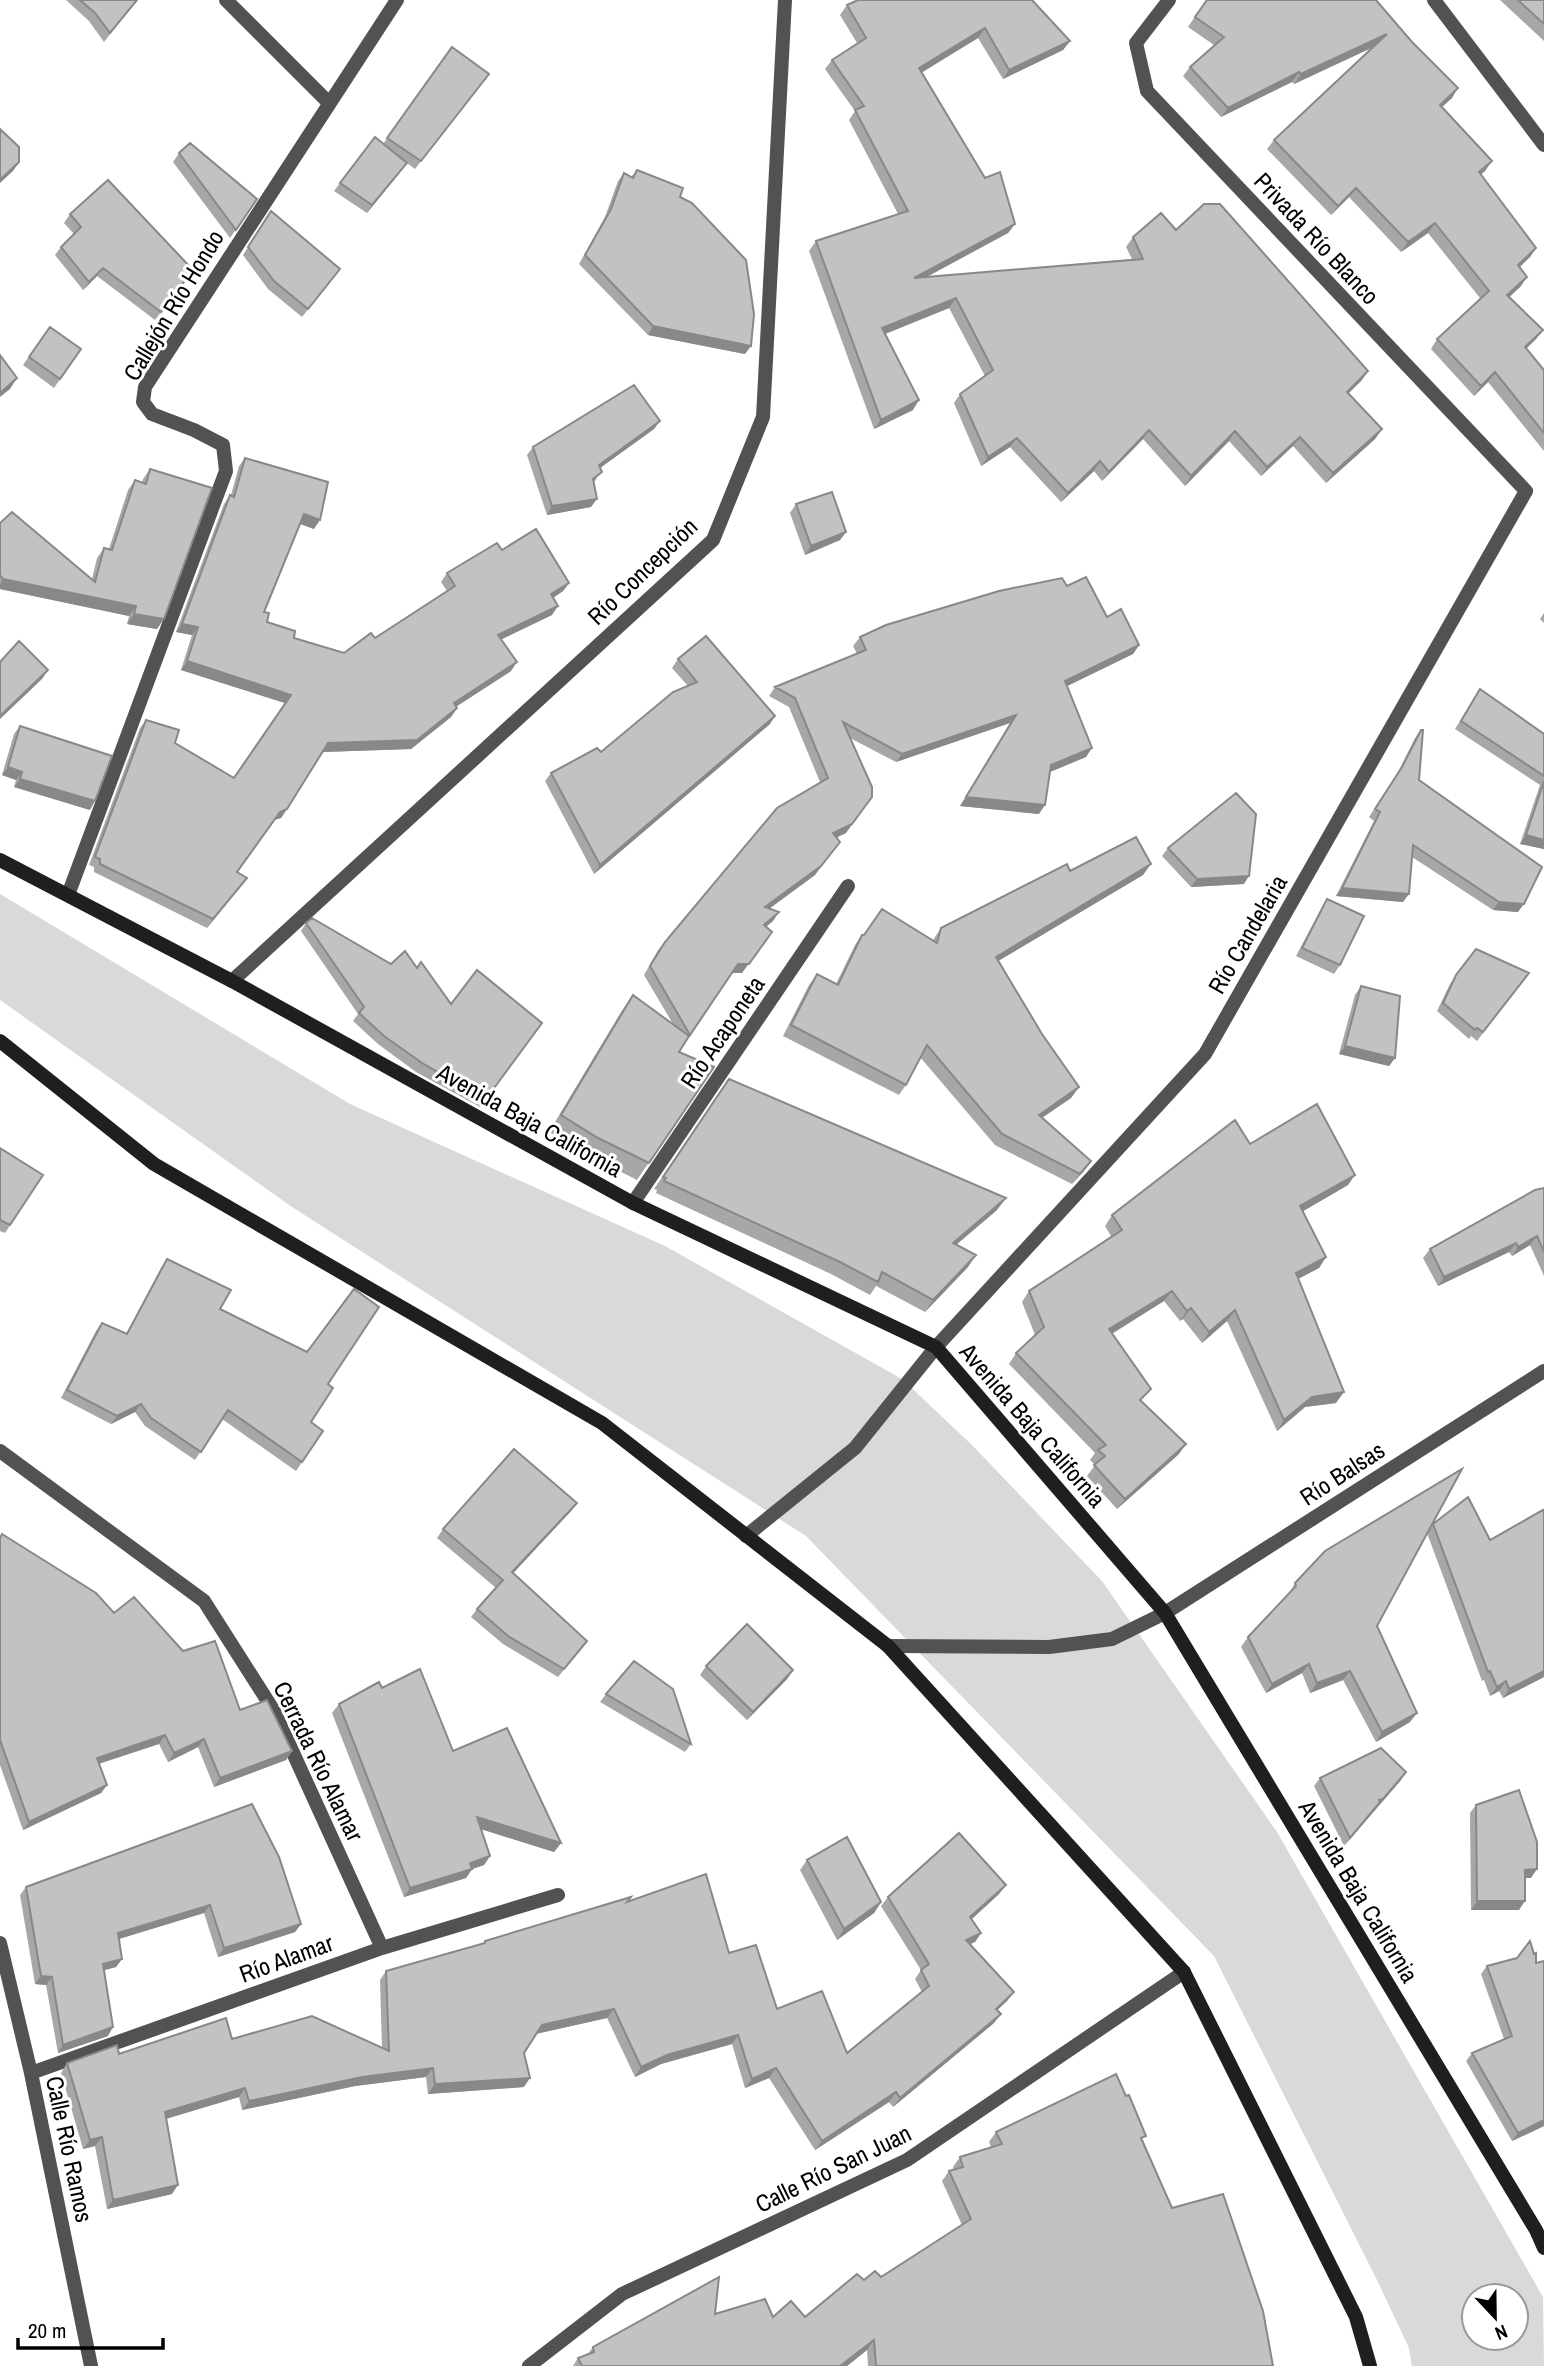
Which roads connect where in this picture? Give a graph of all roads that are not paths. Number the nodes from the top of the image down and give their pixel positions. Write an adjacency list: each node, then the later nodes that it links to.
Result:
1 (226, 0): 6 (street)
2 (397, 0): 6 (street, Callejón Río Hondo)
3 (785, 0): 12 (street, Río Concepción)
4 (1169, 0): 8 (street, Privada Río Blanco)
5 (1434, 0): 7 (street)
6 (329, 103): 11 (street, Callejón Río Hondo)
7 (1544, 145)
8 (1526, 491): 15 (street, Río Candelaria)
9 (0, 860): 11 (street, Avenida Baja California)
10 (848, 886): 14 (street, Río Acaponeta)
11 (68, 895): 12 (street, Avenida Baja California)
12 (232, 981): 14 (street, Avenida Baja California)
13 (0, 1041): 18 (street)
14 (633, 1203): 15 (street, Avenida Baja California)
15 (936, 1347): 18 (street, Río Candelaria); 19 (street, Avenida Baja California)
16 (1542, 1375): 19 (street, Río Balsas)
17 (0, 1451): 23 (street, Cerrada Río Alamar)
18 (746, 1536): 20 (street)
19 (1165, 1613): 20 (street, Río Balsas); 26 (street, Avenida Baja California)
20 (888, 1646): 24 (street)
21 (558, 1895): 23 (street, Río Alamar)
22 (0, 1943): 25 (street, Calle Río Ramos)
23 (382, 1948): 25 (street, Río Alamar)
24 (1184, 1972): 28 (street, Calle Río San Juan); 29 (street)
25 (31, 2073): 27 (street, Calle Río Ramos)
26 (1544, 2248)
27 (91, 2366)
28 (529, 2366)
29 (1370, 2366)

